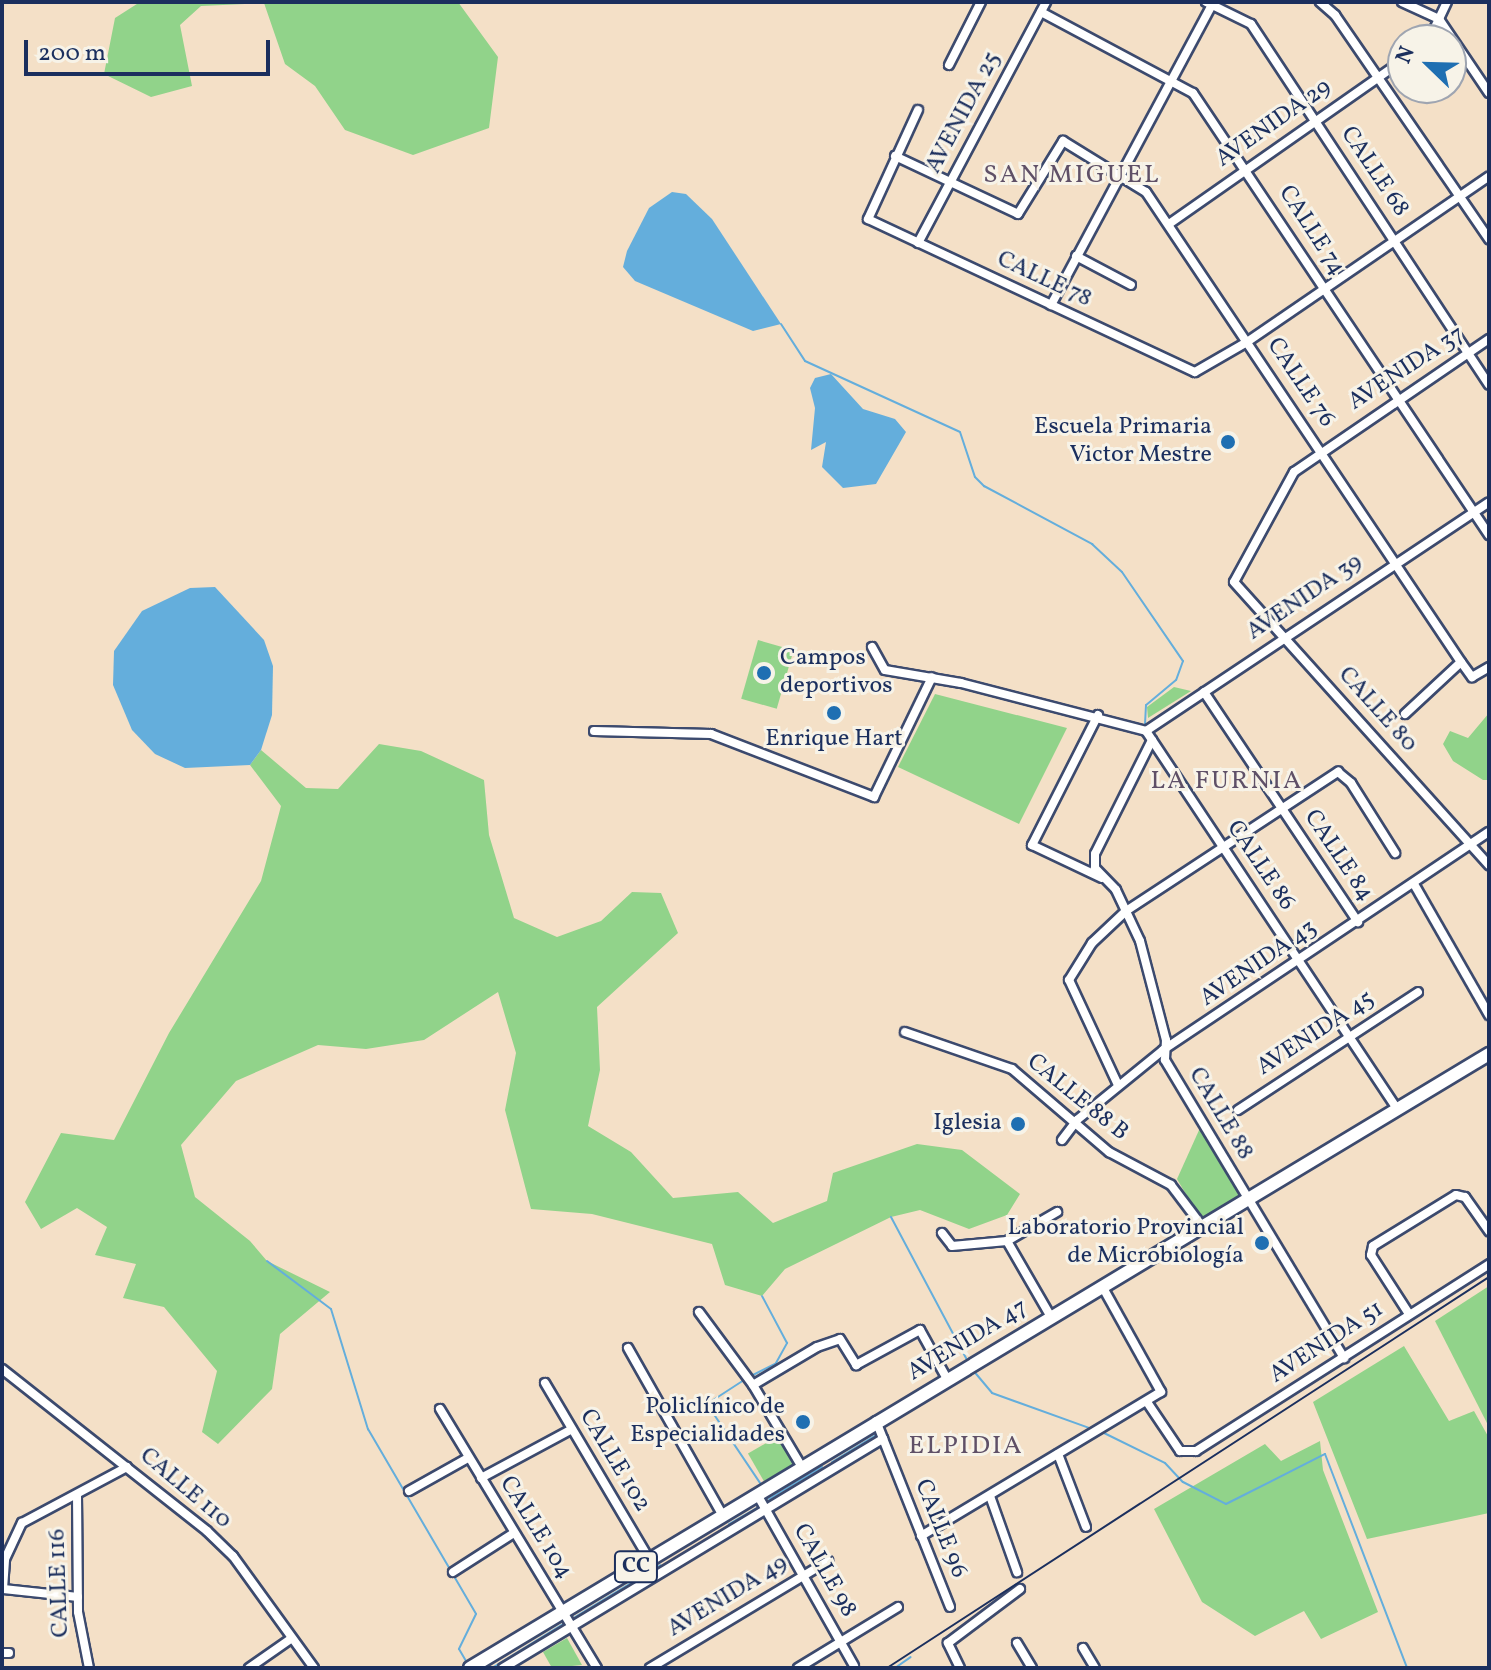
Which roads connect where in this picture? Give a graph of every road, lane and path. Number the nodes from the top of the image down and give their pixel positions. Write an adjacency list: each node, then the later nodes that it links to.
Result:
1 (981, 2): 10 (street)
2 (1046, 2): 7 (street, AVENIDA 25)
3 (1320, 2): 12 (street)
4 (1402, 2): 8 (street)
5 (1447, 2): 8 (street)
6 (1209, 3): 13 (street); 16 (street, CALLE 68)
7 (1041, 12): 13 (street, CALLE 74); 21 (street, AVENIDA 25)
8 (1439, 19): 9 (street); 14 (street)
9 (1437, 24)
10 (949, 65)
11 (1387, 71): 12 (street, AVENIDA 29)
12 (1378, 77): 16 (street, AVENIDA 29); 22 (street)
13 (1169, 80): 18 (street, CALLE 74); 19 (street)
14 (1489, 93)
15 (918, 110): 17 (street)
16 (1315, 119): 18 (street, AVENIDA 29); 24 (street, CALLE 68)
17 (895, 156): 21 (street); 26 (street, CALLE 78)
18 (1245, 167): 23 (street, AVENIDA 29); 29 (street, CALLE 74)
19 (1120, 172): 21 (street, CALLE 76); 23 (street, CALLE 76); 27 (street)
20 (1489, 176): 22 (street)
21 (949, 183): 26 (street, AVENIDA 25)
22 (1460, 195): 24 (street); 25 (street)
23 (1169, 224): 32 (street, CALLE 76)
24 (1395, 239): 29 (street); 33 (street, CALLE 68)
25 (1489, 239)
26 (918, 243): 30 (street, CALLE 78)
27 (1076, 256): 28 (street); 30 (street)
28 (1131, 285)
29 (1325, 288): 32 (street); 35 (street, CALLE 74)
30 (1051, 305): 32 (street, CALLE 78)
31 (1489, 339): 33 (street, AVENIDA 37)
32 (1247, 342): 36 (street, CALLE 76)
33 (1468, 353): 34 (street, CALLE 68); 35 (street, AVENIDA 37)
34 (1489, 385)
35 (1399, 399): 36 (street, AVENIDA 37); 38 (street, CALLE 74)
36 (1321, 450): 40 (street, CALLE 76); 41 (street, AVENIDA 37)
37 (1489, 502): 38 (street, AVENIDA 39)
38 (1474, 512): 39 (street, CALLE 74); 40 (street, AVENIDA 39)
39 (1489, 535)
40 (1397, 561): 42 (street, AVENIDA 39); 44 (street, CALLE 76)
41 (1234, 582): 42 (street, CALLE 80)
42 (1283, 636): 47 (street, AVENIDA 39); 55 (street, CALLE 80)
43 (872, 647): 46 (street)
44 (1461, 662): 45 (street, CALLE 76); 48 (street)
45 (1489, 667)
46 (932, 677): 49 (street); 50 (street)
47 (1204, 692): 51 (street, AVENIDA 39); 53 (street, CALLE 84)
48 (1405, 714)
49 (1098, 715): 51 (street); 59 (street, CALLE 88)
50 (594, 731)
51 (1146, 731): 52 (street, CALLE 86)
52 (1152, 740): 56 (street, CALLE 86); 59 (street, CALLE 88)
53 (1282, 808): 56 (street); 57 (street); 62 (street, CALLE 84)
54 (1489, 832): 55 (street, AVENIDA 43)
55 (1471, 845): 58 (street, CALLE 80); 60 (street, AVENIDA 43)
56 (1224, 848): 61 (street); 63 (street, CALLE 86)
57 (1395, 853)
58 (1489, 865)
59 (1102, 878): 61 (street, CALLE 88)
60 (1414, 884): 62 (street, AVENIDA 43); 65 (street)
61 (1126, 911): 68 (street, CALLE 88); 70 (street)
62 (1358, 922): 63 (street, AVENIDA 43)
63 (1299, 961): 67 (street, CALLE 86); 68 (street, AVENIDA 43)
64 (1418, 992): 67 (street, AVENIDA 45)
65 (1489, 1015)
66 (905, 1032): 73 (street, CALLE 88 B)
67 (1349, 1035): 71 (street, CALLE 86); 72 (street, AVENIDA 45)
68 (1163, 1050): 70 (street, AVENIDA 43); 75 (street, CALLE 88)
69 (1489, 1054): 71 (main road, AVENIDA 47 / CC)
70 (1118, 1085): 73 (street, AVENIDA 43)
71 (1397, 1109): 75 (main road, AVENIDA 47 / CC)
72 (1238, 1110)
73 (1077, 1120): 74 (street, AVENIDA 43); 77 (street, CALLE 88 B)
74 (1062, 1140)
75 (1248, 1199): 77 (main road, AVENIDA 47 / CC); 87 (street, CALLE 88)
76 (1057, 1212): 80 (street)
77 (1202, 1226): 82 (main road, AVENIDA 47 / CC)
78 (1489, 1231): 84 (street)
79 (942, 1233): 80 (street)
80 (1007, 1241): 85 (street)
81 (1489, 1264): 84 (street, AVENIDA 51)
82 (1102, 1286): 85 (main road, AVENIDA 47 / CC); 92 (street)
83 (699, 1312): 91 (street)
84 (1409, 1314): 87 (street, AVENIDA 51)
85 (1051, 1317): 89 (main road, AVENIDA 47 / CC)
86 (628, 1348): 107 (street)
87 (1344, 1358): 92 (street, AVENIDA 51)
88 (2, 1369): 99 (street, CALLE 110)
89 (947, 1379): 91 (street); 94 (main road, AVENIDA 47 / CC)
90 (545, 1383): 95 (street, CALLE 102)
91 (753, 1385): 100 (street)
92 (1147, 1402): 97 (street)
93 (440, 1409): 98 (street, CALLE 104)
94 (876, 1421): 96 (street, CALLE 96); 100 (main road, AVENIDA 47 / CC)
95 (572, 1429): 101 (street); 113 (street, CALLE 102)
96 (883, 1439): 106 (street); 110 (street, CALLE 96)
97 (1058, 1454): 105 (street); 108 (street)
98 (468, 1458): 101 (street, CALLE 104); 102 (street)
99 (127, 1467): 103 (street); 126 (street, CALLE 110)
100 (803, 1469): 104 (main road, AVENIDA 47 / CC)
101 (481, 1478): 109 (street, CALLE 104)
102 (409, 1491)
103 (77, 1495): 117 (street); 121 (street, CALLE 116)
104 (758, 1496): 106 (street, CALLE 98); 107 (main road, AVENIDA 47 / CC)
105 (990, 1496): 110 (street); 116 (street)
106 (765, 1509): 112 (street); 118 (street, CALLE 98)
107 (723, 1516): 111 (main road, AVENIDA 47 / CC)
108 (1086, 1527)
109 (514, 1533): 115 (street); 124 (street, CALLE 104)
110 (921, 1536): 123 (street, CALLE 96)
111 (686, 1538): 112 (street); 113 (main road, AVENIDA 47 / CC)
112 (694, 1552): 125 (street)
113 (649, 1559): 124 (main road, AVENIDA 47 / CC)
114 (828, 1561): 118 (street, AVENIDA 49)
115 (453, 1572)
116 (1017, 1572)
117 (2, 1575): 119 (street)
118 (803, 1575): 127 (street, CALLE 98); 137 (street, AVENIDA 49)
119 (3, 1589): 121 (street)
120 (1020, 1589): 139 (street)
121 (78, 1597): 131 (street, CALLE 116)
122 (898, 1607): 127 (street)
123 (950, 1607)
124 (564, 1612): 125 (street, CALLE 104); 134 (main road, AVENIDA 47 / CC)
125 (573, 1625): 135 (street); 136 (street, CALLE 104)
126 (292, 1638): 132 (street); 133 (street, CALLE 110)
127 (841, 1642): 130 (street, CALLE 98); 138 (street)
128 (1017, 1643): 140 (street)
129 (1083, 1648): 141 (street)
130 (854, 1666)
131 (89, 1668)
132 (249, 1668)
133 (314, 1668)
134 (470, 1668)
135 (503, 1668)
136 (597, 1668)
137 (650, 1668)
138 (798, 1668)
139 (960, 1668)
140 (1032, 1668)
141 (1095, 1668)

